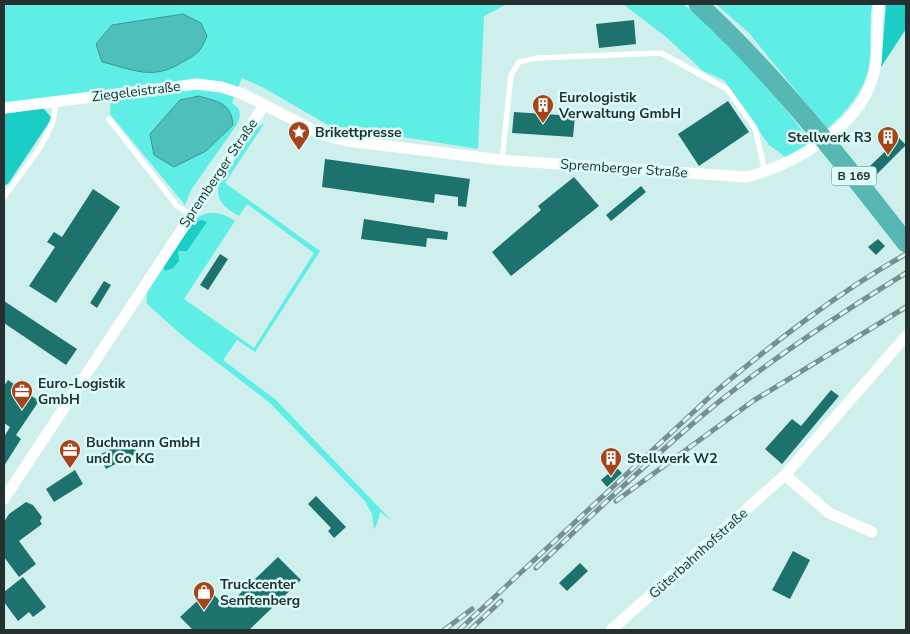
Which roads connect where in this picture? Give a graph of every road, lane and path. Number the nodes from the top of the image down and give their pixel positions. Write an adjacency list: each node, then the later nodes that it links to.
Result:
1 (698, 4): 11 (highway, B 169)
2 (879, 4): 8 (street, Spremberger Straße)
3 (55, 101): 4 (street, Ziegeleistraße); 5 (street, Ziegeleistraße); 9 (lane)
4 (264, 105): 7 (street, Spremberger Straße); 10 (street, Spremberger Straße)
5 (4, 108)
6 (108, 119): 10 (lane)
7 (502, 160): 8 (street, Spremberger Straße); 8 (lane)
8 (766, 172)
9 (4, 197)
10 (190, 214): 14 (street, Spremberger Straße)
11 (906, 243)
12 (906, 336): 13 (street, Güterbahnhofstraße)
13 (785, 475): 15 (street); 16 (street, Güterbahnhofstraße)
14 (5, 492)
15 (872, 532)
16 (611, 630)

